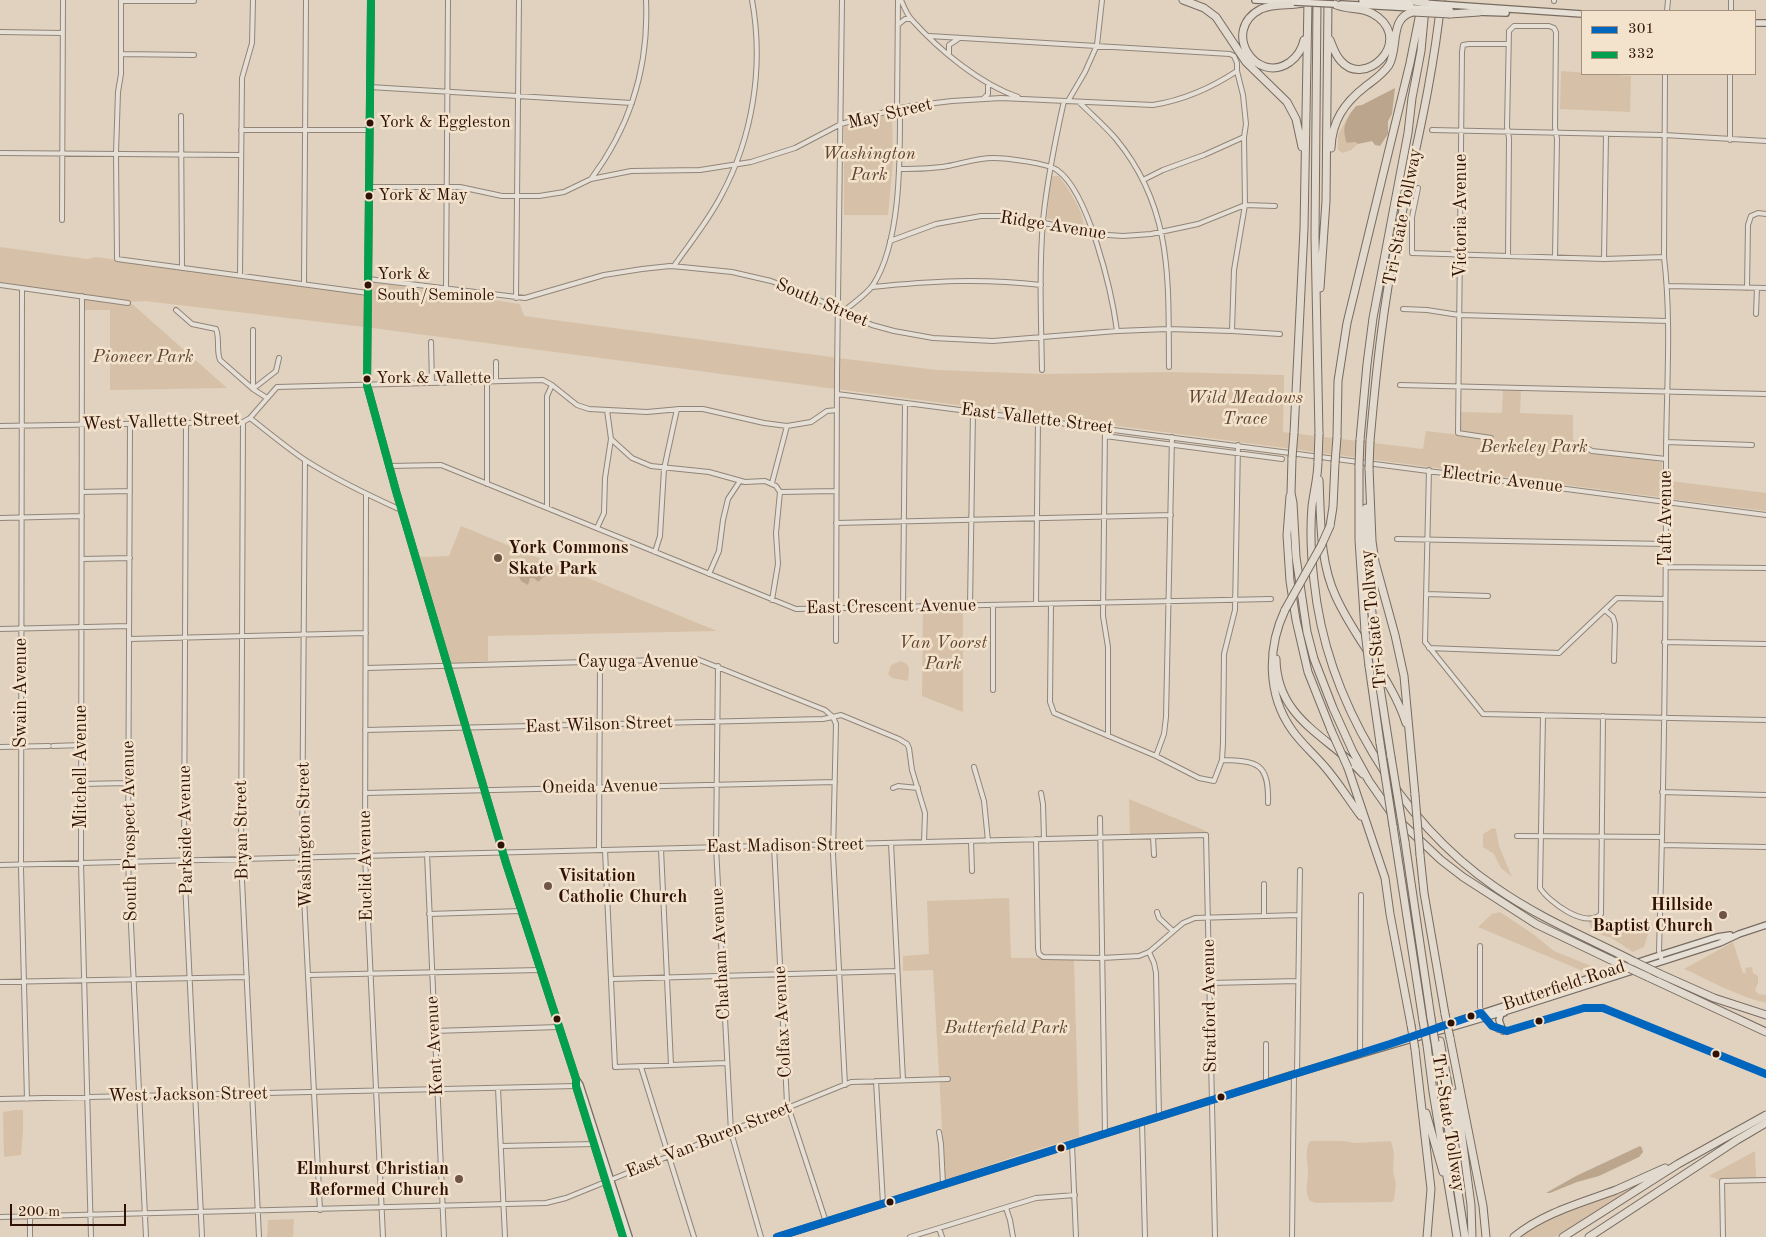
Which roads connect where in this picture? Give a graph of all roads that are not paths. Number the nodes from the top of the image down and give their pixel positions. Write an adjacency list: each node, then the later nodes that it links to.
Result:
1 (63, 0): 32 (street)
2 (121, 0): 18 (street); 38 (street)
3 (253, 0): 56 (street)
4 (306, 0): 57 (street)
5 (371, 0): 45 (main road)
6 (448, 0): 46 (street)
7 (518, 0): 47 (street)
8 (646, 0): 52 (street)
9 (752, 0): 73 (street)
10 (842, 0): 55 (street)
11 (899, 0): 28 (street); 30 (street)
12 (1102, 0): 37 (street)
13 (1183, 0): 78 (highway)
14 (1255, 0): 22 (main road)
15 (1317, 0): 114 (highway)
16 (1362, 0): 23 (main road)
17 (1441, 0): 177 (highway, Tri-State Tollway, bridge)
18 (194, 1)
19 (1306, 1): 21 (main road, bridge); 22 (highway, bridge); 29 (highway)
20 (1425, 1): 23 (highway, bridge); 24 (main road, bridge); 226 (highway, bridge); 399 (highway, Tri-State Tollway, bridge)
21 (1331, 2): 23 (main road); 33 (highway); 33 (highway)
22 (1294, 3): 29 (highway)
23 (1413, 5): 24 (highway, bridge); 83 (highway)
24 (1450, 10): 25 (highway); 26 (main road)
25 (1479, 12): 26 (main road)
26 (1546, 12): 27 (main road)
27 (1581, 14)
28 (911, 19): 30 (street); 34 (street)
29 (1308, 25): 78 (highway)
30 (897, 27): 53 (street)
31 (0, 32): 32 (street)
32 (63, 33): 68 (street)
33 (1328, 33): 83 (highway)
34 (929, 36): 35 (street); 39 (street)
35 (962, 38): 37 (street); 39 (street)
36 (1508, 44): 60 (street, Victoria Avenue); 61 (street); 62 (street)
37 (1097, 45): 41 (street); 50 (street)
38 (120, 54): 40 (street); 70 (street)
39 (949, 54): 44 (street)
40 (194, 55)
41 (1237, 71): 51 (street, May Street); 64 (street)
42 (1665, 75): 65 (street, Taft Avenue)
43 (1730, 75): 66 (street)
44 (988, 83): 48 (street); 49 (street)
45 (370, 87): 46 (street); 58 (main road)
46 (448, 92): 47 (street); 80 (street)
47 (518, 96): 52 (street); 82 (street)
48 (1024, 98): 49 (street, May Street); 50 (street, May Street)
49 (983, 99): 53 (street, May Street)
50 (1066, 101): 51 (street, May Street); 74 (street)
51 (1079, 102): 77 (street)
52 (632, 104): 76 (street)
53 (898, 109): 55 (street, May Street); 75 (street)
54 (181, 116): 71 (street)
55 (840, 124): 73 (street, May Street); 116 (street)
56 (241, 130): 57 (street); 72 (street)
57 (305, 130): 58 (street); 101 (street)
58 (369, 130): 79 (main road)
59 (1432, 130): 60 (street)
60 (1461, 131): 61 (street); 92 (street, Victoria Avenue)
61 (1508, 132): 62 (street); 93 (street)
62 (1556, 133): 63 (street); 94 (street)
63 (1606, 134): 65 (street); 96 (street)
64 (1244, 136): 77 (street); 84 (street)
65 (1664, 136): 66 (street); 95 (street, Taft Avenue)
66 (1730, 140): 67 (street)
67 (1766, 141)
68 (62, 152): 69 (street); 70 (street); 87 (street)
69 (0, 153)
70 (116, 153): 71 (street); 98 (street)
71 (181, 154): 72 (street); 98 (street)
72 (241, 155): 99 (street)
73 (736, 165): 76 (street, May Street); 97 (street)
74 (1050, 167): 75 (street); 88 (street); 90 (street)
75 (899, 169): 91 (street)
76 (591, 180): 82 (street, May Street)
77 (1143, 180): 89 (street)
78 (1305, 182): 186 (highway, bridge)
79 (369, 187): 80 (street, May Street); 100 (main road)
80 (447, 187): 82 (street, May Street); 110 (street)
81 (1418, 188): 92 (street)
82 (517, 196): 113 (street)
83 (1326, 201): 114 (highway)
84 (1245, 205): 85 (street, Ridge Avenue); 89 (street, Ridge Avenue); 125 (street)
85 (1275, 206)
86 (1766, 214): 107 (street)
87 (62, 220)
88 (1043, 222): 90 (street, Ridge Avenue); 91 (street, Ridge Avenue); 103 (street)
89 (1162, 232): 90 (street, Ridge Avenue); 123 (street)
90 (1093, 234): 126 (street)
91 (890, 241): 105 (street)
92 (1461, 255): 93 (street); 121 (street, Victoria Avenue)
93 (1508, 256): 94 (street)
94 (1555, 257): 96 (street)
95 (1664, 257): 96 (street); 104 (street, Taft Avenue)
96 (1604, 259)
97 (674, 266): 113 (street, South Street); 116 (street, South Street)
98 (182, 268): 99 (street)
99 (240, 275): 101 (street)
100 (368, 279): 110 (street, South Street); 111 (main road)
101 (304, 284): 111 (street)
102 (0, 285): 106 (street)
103 (1041, 285): 105 (street); 128 (street)
104 (1668, 286): 107 (street); 122 (street, Taft Avenue)
105 (872, 287): 119 (street)
106 (22, 288): 112 (street); 156 (street, Swain Avenue)
107 (1747, 288): 108 (street)
108 (1757, 288): 109 (street); 120 (street)
109 (1766, 288)
110 (446, 289): 113 (street, South Street)
111 (368, 292): 137 (main road)
112 (82, 296): 115 (street); 157 (street, Mitchell Avenue)
113 (516, 298)
114 (1317, 301): 174 (highway, bridge)
115 (128, 302)
116 (838, 309): 119 (street, South Street); 143 (street)
117 (1403, 309): 121 (street)
118 (176, 310): 141 (street)
119 (844, 311): 128 (street, South Street)
120 (1756, 314)
121 (1459, 315): 122 (street); 140 (street, Victoria Avenue)
122 (1668, 321): 142 (street, Taft Avenue)
123 (1168, 329): 125 (street, South Street); 126 (street, South Street); 132 (street)
124 (253, 330): 141 (street)
125 (1232, 330): 127 (street, South Street)
126 (1117, 331): 128 (street, South Street)
127 (1280, 334)
128 (1042, 338): 133 (street)
129 (430, 342): 136 (street)
130 (279, 358): 141 (street)
131 (496, 362): 134 (street)
132 (1169, 367)
133 (1042, 370)
134 (496, 381): 135 (street); 138 (street)
135 (487, 382): 136 (street); 181 (street)
136 (432, 383): 137 (street)
137 (367, 385): 145 (street, West Vallette Street); 175 (main road)
138 (552, 385): 148 (street); 189 (street)
139 (1400, 385): 140 (street)
140 (1459, 386): 142 (street); 163 (street, Victoria Avenue)
141 (253, 388): 145 (street)
142 (1667, 392): 144 (street); 165 (street, Taft Avenue)
143 (837, 394): 146 (street, East Vallette Street); 149 (street)
144 (1766, 394)
145 (266, 398): 151 (street, West Vallette Street)
146 (905, 403): 150 (street, East Vallette Street); 199 (street)
147 (677, 409): 148 (street); 159 (street); 176 (street)
148 (607, 410): 164 (street)
149 (837, 410): 159 (street); 182 (street)
150 (973, 411): 152 (street, East Vallette Street); 198 (street)
151 (250, 418): 154 (street, West Vallette Street); 172 (street)
152 (1038, 420): 160 (street, East Vallette Street); 197 (street)
153 (186, 422): 154 (street, West Vallette Street); 155 (street, West Vallette Street); 234 (street, Parkside Avenue)
154 (243, 422): 233 (street, Bryan Street)
155 (130, 424): 157 (street, West Vallette Street); 184 (street, South Prospect Avenue)
156 (22, 425): 157 (street, West Vallette Street); 158 (street, West Vallette Street); 196 (street, Swain Avenue)
157 (82, 425): 183 (street, Mitchell Avenue)
158 (0, 426)
159 (786, 426): 180 (street)
160 (1105, 428): 161 (street); 162 (street, East Vallette Street)
161 (1105, 436): 166 (street, East Vallette Street); 194 (street)
162 (1172, 437): 166 (street); 167 (street, East Vallette Street)
163 (1491, 438)
164 (611, 439): 176 (street); 201 (street)
165 (1666, 442): 168 (street); 173 (street, Taft Avenue)
166 (1172, 445): 170 (street, East Vallette Street); 191 (street)
167 (1238, 445): 170 (street); 178 (street, Electric Avenue)
168 (1752, 445)
169 (1584, 446): 173 (street)
170 (1238, 453): 171 (street, East Vallette Street); 216 (street)
171 (1282, 459)
172 (305, 460): 187 (street); 232 (street, Washington Street)
173 (1666, 460): 188 (street, Taft Avenue)
174 (1318, 463): 259 (highway); 347 (highway, bridge)
175 (389, 466): 181 (street, East Crescent Avenue); 190 (main road)
176 (664, 468): 179 (street); 205 (street)
177 (1369, 468): 259 (highway); 353 (highway, Tri-State Tollway, bridge)
178 (1429, 470): 188 (street, Electric Avenue); 203 (street)
179 (740, 481): 180 (street); 210 (street)
180 (772, 483): 185 (street)
181 (488, 484): 189 (street, East Crescent Avenue)
182 (836, 491): 185 (street); 200 (street)
183 (82, 492): 184 (street); 193 (street, Mitchell Avenue)
184 (130, 492): 206 (street, South Prospect Avenue)
185 (780, 492): 215 (street)
186 (1290, 493): 263 (highway); 278 (highway, bridge)
187 (366, 494): 190 (street); 231 (street, Euclid Avenue)
188 (1666, 501): 192 (street, Electric Avenue); 204 (street, Taft Avenue)
189 (547, 508): 201 (street, East Crescent Avenue)
190 (403, 511): 242 (main road)
191 (1171, 515): 194 (street); 217 (street)
192 (1766, 515)
193 (82, 516): 196 (street); 207 (street, Mitchell Avenue)
194 (1104, 516): 197 (street); 218 (street)
195 (0, 518): 196 (street)
196 (22, 518): 229 (street, Swain Avenue)
197 (1038, 518): 198 (street); 219 (street)
198 (971, 520): 199 (street); 222 (street)
199 (904, 521): 200 (street); 223 (street)
200 (836, 523): 224 (street)
201 (598, 528): 205 (street, East Crescent Avenue)
202 (1396, 539): 203 (street)
203 (1428, 539): 204 (street); 211 (street)
204 (1666, 544): 208 (street, Taft Avenue)
205 (655, 552): 210 (street, East Crescent Avenue)
206 (130, 558): 207 (street); 227 (street, South Prospect Avenue)
207 (82, 559): 228 (street, Mitchell Avenue)
208 (1666, 567): 209 (street); 214 (street, Taft Avenue)
209 (1766, 568)
210 (709, 574): 215 (street, East Crescent Avenue)
211 (1427, 594): 212 (street); 239 (street)
212 (1488, 596)
213 (1271, 599): 216 (street, East Crescent Avenue)
214 (1665, 599): 225 (street); 237 (street, Taft Avenue)
215 (772, 600): 224 (street, East Crescent Avenue)
216 (1236, 600): 217 (street, East Crescent Avenue); 261 (street)
217 (1169, 601): 218 (street, East Crescent Avenue); 260 (street)
218 (1103, 602): 220 (street, East Crescent Avenue); 255 (street)
219 (1036, 604): 220 (street, East Crescent Avenue); 221 (street, East Crescent Avenue)
220 (1051, 604): 255 (street)
221 (993, 605): 222 (street, East Crescent Avenue); 245 (street)
222 (970, 606): 223 (street, East Crescent Avenue)
223 (903, 607): 224 (street, East Crescent Avenue)
224 (836, 609): 236 (street)
225 (1605, 610): 239 (street); 241 (street)
226 (1286, 614): 263 (highway); 278 (highway)
227 (129, 626): 228 (street); 235 (street, South Prospect Avenue)
228 (82, 628): 229 (street); 256 (street, Mitchell Avenue)
229 (22, 629): 230 (street); 257 (street, Swain Avenue)
230 (0, 630)
231 (366, 633): 232 (street); 244 (street, Euclid Avenue)
232 (304, 634): 233 (street); 304 (street, Washington Street)
233 (242, 636): 234 (street); 305 (street, Bryan Street)
234 (185, 638): 235 (street); 306 (street, Parkside Avenue)
235 (129, 639): 265 (street, South Prospect Avenue)
236 (836, 641)
237 (1664, 642): 238 (street); 249 (street, Taft Avenue)
238 (1766, 644)
239 (1429, 648): 246 (street)
240 (600, 661): 242 (street, Cayuga Avenue); 243 (street, Cayuga Avenue); 252 (street)
241 (1614, 661)
242 (448, 666): 244 (street, Cayuga Avenue); 253 (main road)
243 (718, 666): 248 (street, Cayuga Avenue); 251 (street, Chatham Avenue)
244 (366, 668): 254 (street, Euclid Avenue)
245 (993, 690)
246 (1543, 715): 247 (street); 281 (street)
247 (1603, 716): 249 (street); 283 (street)
248 (833, 717): 251 (street, East Wilson Street); 264 (street); 270 (street, Cayuga Avenue)
249 (1663, 717): 250 (street); 272 (street, Taft Avenue)
250 (1766, 720)
251 (717, 721): 252 (street, East Wilson Street); 267 (street, Chatham Avenue)
252 (600, 725): 253 (street, East Wilson Street); 268 (street)
253 (466, 728): 254 (street, East Wilson Street); 271 (main road)
254 (366, 730): 273 (street, Euclid Avenue)
255 (1108, 736): 260 (street)
256 (81, 745): 257 (street); 266 (street, Mitchell Avenue)
257 (21, 746): 258 (street); 310 (street, Swain Avenue)
258 (0, 747)
259 (1412, 753): 352 (highway, bridge)
260 (1156, 756): 261 (street)
261 (1222, 760): 276 (street)
262 (974, 767): 289 (street)
263 (1369, 781): 351 (highway, bridge)
264 (835, 782): 267 (street, Oneida Avenue); 292 (street)
265 (129, 783): 266 (street); 307 (street, South Prospect Avenue)
266 (81, 784): 308 (street, Mitchell Avenue)
267 (717, 784): 268 (street, Oneida Avenue); 295 (street, Chatham Avenue)
268 (600, 788): 271 (street, Oneida Avenue); 298 (street)
269 (893, 788): 270 (street)
270 (918, 788): 290 (street, Cayuga Avenue)
271 (485, 790): 273 (street, Oneida Avenue); 300 (main road)
272 (1662, 792): 275 (street); 284 (street, Taft Avenue)
273 (365, 793): 303 (street, Euclid Avenue)
274 (1041, 793): 287 (street)
275 (1766, 795)
276 (1268, 802)
277 (1100, 818): 285 (street)
278 (1366, 822): 370 (highway, bridge)
279 (1206, 835): 282 (street, East Madison Street); 320 (street, Stratford Avenue)
280 (1517, 836): 281 (street)
281 (1541, 836): 283 (street); 283 (street)
282 (1153, 837): 285 (street, East Madison Street); 302 (street)
283 (1601, 837): 284 (street)
284 (1662, 837): 293 (street, Taft Avenue)
285 (1101, 838): 287 (street, East Madison Street); 325 (street)
286 (1036, 839): 287 (street, East Madison Street); 289 (street, East Madison Street); 325 (street)
287 (1044, 839)
288 (971, 841): 289 (street, East Madison Street); 290 (street, East Madison Street); 312 (street)
289 (988, 841)
290 (924, 842): 291 (street, East Madison Street)
291 (891, 843): 292 (street, East Madison Street); 328 (street)
292 (834, 845): 294 (street, East Madison Street); 330 (street)
293 (1662, 845): 296 (street); 326 (street, Taft Avenue)
294 (774, 846): 295 (street, East Madison Street); 332 (street, Colfax Avenue)
295 (716, 847): 297 (street, East Madison Street); 334 (street, Chatham Avenue)
296 (1766, 847)
297 (661, 849): 299 (street, East Madison Street); 336 (street)
298 (599, 850): 299 (street, East Madison Street); 300 (street, East Madison Street)
299 (605, 850): 339 (street)
300 (503, 852): 301 (street, East Madison Street); 315 (main road)
301 (426, 854): 303 (street, East Madison Street); 317 (street, Kent Avenue)
302 (1154, 855)
303 (365, 856): 304 (street, East Madison Street); 331 (street, Euclid Avenue)
304 (302, 858): 305 (street, East Madison Street); 333 (street, Washington Street)
305 (240, 859): 306 (street, East Madison Street); 335 (street, Bryan Street)
306 (184, 861): 307 (street, East Madison Street); 337 (street, Parkside Avenue)
307 (128, 862): 308 (street, East Madison Street); 338 (street, South Prospect Avenue)
308 (81, 863): 310 (street, East Madison Street); 340 (street, Mitchell Avenue)
309 (0, 865): 310 (street, East Madison Street)
310 (21, 865): 343 (street, Swain Avenue)
311 (1300, 870): 318 (street)
312 (972, 872)
313 (1264, 884): 319 (street)
314 (1361, 895): 355 (street)
315 (521, 911): 317 (street); 327 (main road)
316 (1157, 912): 322 (street)
317 (429, 914): 329 (street, Kent Avenue)
318 (1299, 915): 319 (street); 341 (street)
319 (1264, 916): 320 (street)
320 (1208, 917): 322 (street); 344 (street, Stratford Avenue)
321 (1766, 925): 326 (main road, Butterfield Road)
322 (1173, 931): 324 (street)
323 (1480, 946): 346 (street)
324 (1149, 952): 325 (street); 381 (street)
325 (1102, 958): 387 (street)
326 (1661, 958): 345 (main road, Butterfield Road); 346 (main road, Butterfield Road)
327 (540, 970): 329 (street); 348 (main road)
328 (897, 971): 330 (street); 362 (street)
329 (432, 972): 331 (street); 349 (street, Kent Avenue)
330 (840, 973): 332 (street); 366 (street)
331 (370, 974): 333 (street); 369 (street, Euclid Avenue)
332 (781, 974): 334 (street); 379 (street, Colfax Avenue)
333 (309, 975): 371 (street, Washington Street)
334 (723, 976): 336 (street); 356 (street, Chatham Avenue)
335 (247, 977): 337 (street); 372 (street, Bryan Street)
336 (668, 977): 339 (street); 357 (street)
337 (190, 978): 338 (street); 373 (street, Parkside Avenue)
338 (134, 979): 340 (street); 374 (street, South Prospect Avenue)
339 (612, 979): 358 (street)
340 (85, 980): 343 (street); 375 (street, Mitchell Avenue)
341 (1298, 981): 344 (street); 359 (street)
342 (0, 982): 343 (street)
343 (24, 982): 377 (street, Swain Avenue)
344 (1210, 983): 378 (street, Stratford Avenue)
345 (1507, 1011): 346 (main road, Butterfield Road); 350 (main road)
346 (1482, 1015): 350 (street); 355 (main road, Butterfield Road)
347 (1766, 1015)
348 (559, 1027): 349 (street); 365 (main road)
349 (434, 1031): 368 (street, Kent Avenue)
350 (1503, 1031): 360 (street)
351 (1766, 1032)
352 (1450, 1038): 397 (highway); 438 (highway)
353 (1438, 1042): 397 (highway); 415 (highway, Tri-State Tollway)
354 (1266, 1044): 364 (street)
355 (1360, 1054): 359 (main road, Butterfield Road)
356 (726, 1063): 357 (street); 385 (street, Chatham Avenue)
357 (671, 1065): 358 (street)
358 (641, 1066): 392 (street)
359 (1295, 1073): 364 (main road, Butterfield Road); 435 (street)
360 (1766, 1074)
361 (948, 1079): 362 (street, East Van Buren Street)
362 (903, 1080): 363 (street, East Van Buren Street)
363 (876, 1081): 366 (street, East Van Buren Street); 400 (street)
364 (1266, 1082): 378 (main road, Butterfield Road)
365 (576, 1083): 367 (street, West Jackson Street); 389 (main road); 395 (main road)
366 (845, 1085): 379 (street, East Van Buren Street)
367 (498, 1088): 368 (street, West Jackson Street); 391 (street)
368 (437, 1089): 369 (street, West Jackson Street); 402 (street, Kent Avenue)
369 (375, 1091): 371 (street, West Jackson Street); 403 (street, Euclid Avenue)
370 (1420, 1091): 399 (highway); 436 (highway)
371 (314, 1092): 372 (street, West Jackson Street); 405 (street, Washington Street)
372 (252, 1094): 373 (street, West Jackson Street); 406 (street, Bryan Street)
373 (195, 1095): 374 (street, West Jackson Street); 407 (street, Parkside Avenue)
374 (140, 1096): 375 (street, West Jackson Street); 408 (street, South Prospect Avenue)
375 (88, 1097): 377 (street, West Jackson Street); 409 (street, Mitchell Avenue)
376 (0, 1099): 377 (street, West Jackson Street)
377 (27, 1099)
378 (1212, 1100): 381 (main road, Butterfield Road); 434 (street, Stratford Avenue)
379 (789, 1108): 385 (street, East Van Buren Street); 413 (street, Colfax Avenue)
380 (1766, 1114): 393 (highway)
381 (1159, 1116): 382 (main road, Butterfield Road)
382 (1142, 1122): 387 (main road, Butterfield Road); 433 (street)
383 (1766, 1123): 388 (highway)
384 (1766, 1128): 388 (highway)
385 (731, 1132): 392 (street, East Van Buren Street); 427 (street, Chatham Avenue)
386 (938, 1132): 396 (street)
387 (1105, 1133): 390 (main road, Butterfield Road)
388 (1737, 1140): 412 (highway)
389 (595, 1144): 391 (street); 395 (main road)
390 (1072, 1144): 396 (main road, Butterfield Road); 398 (street)
391 (501, 1146): 401 (street)
392 (668, 1156): 395 (street, East Van Buren Street); 426 (street)
393 (1678, 1164): 439 (highway); 440 (highway)
394 (1766, 1180): 443 (street)
395 (608, 1181): 401 (street, East Van Buren Street); 424 (main road); 425 (main road)
396 (943, 1184): 400 (main road, Butterfield Road)
397 (1469, 1191): 437 (highway)
398 (1075, 1196): 404 (street); 432 (street)
399 (1451, 1197): 415 (highway, Tri-State Tollway)
400 (883, 1204): 413 (main road, Butterfield Road)
401 (503, 1205): 402 (street, East Van Buren Street); 423 (street)
402 (442, 1206): 403 (street, East Van Buren Street); 422 (street, Kent Avenue)
403 (381, 1208): 405 (street, East Van Buren Street); 421 (street, Euclid Avenue)
404 (1006, 1208): 414 (street); 431 (street)
405 (320, 1210): 406 (street, East Van Buren Street)
406 (258, 1211): 407 (street, East Van Buren Street); 420 (street, Bryan Street)
407 (201, 1212): 408 (street, East Van Buren Street); 419 (street, Parkside Avenue)
408 (145, 1214): 409 (street, East Van Buren Street); 418 (street, South Prospect Avenue)
409 (90, 1215): 410 (street, East Van Buren Street); 417 (street, Mitchell Avenue)
410 (30, 1216): 411 (street, East Van Buren Street); 416 (street)
411 (0, 1217)
412 (1620, 1217): 441 (highway); 442 (highway)
413 (826, 1222): 428 (main road, Butterfield Road)
414 (939, 1228): 429 (street); 430 (street)
415 (1460, 1235)
416 (30, 1237)
417 (91, 1237)
418 (146, 1237)
419 (202, 1237)
420 (259, 1237)
421 (382, 1237)
422 (444, 1237)
423 (505, 1237)
424 (623, 1237)
425 (630, 1237)
426 (694, 1237)
427 (761, 1237)
428 (777, 1237)
429 (910, 1237)
430 (942, 1237)
431 (1013, 1237)
432 (1076, 1237)
433 (1145, 1237)
434 (1215, 1237)
435 (1292, 1237)
436 (1427, 1237)
437 (1472, 1237)
438 (1486, 1237)
439 (1514, 1237)
440 (1564, 1237)
441 (1589, 1237)
442 (1595, 1237)
443 (1723, 1237)

